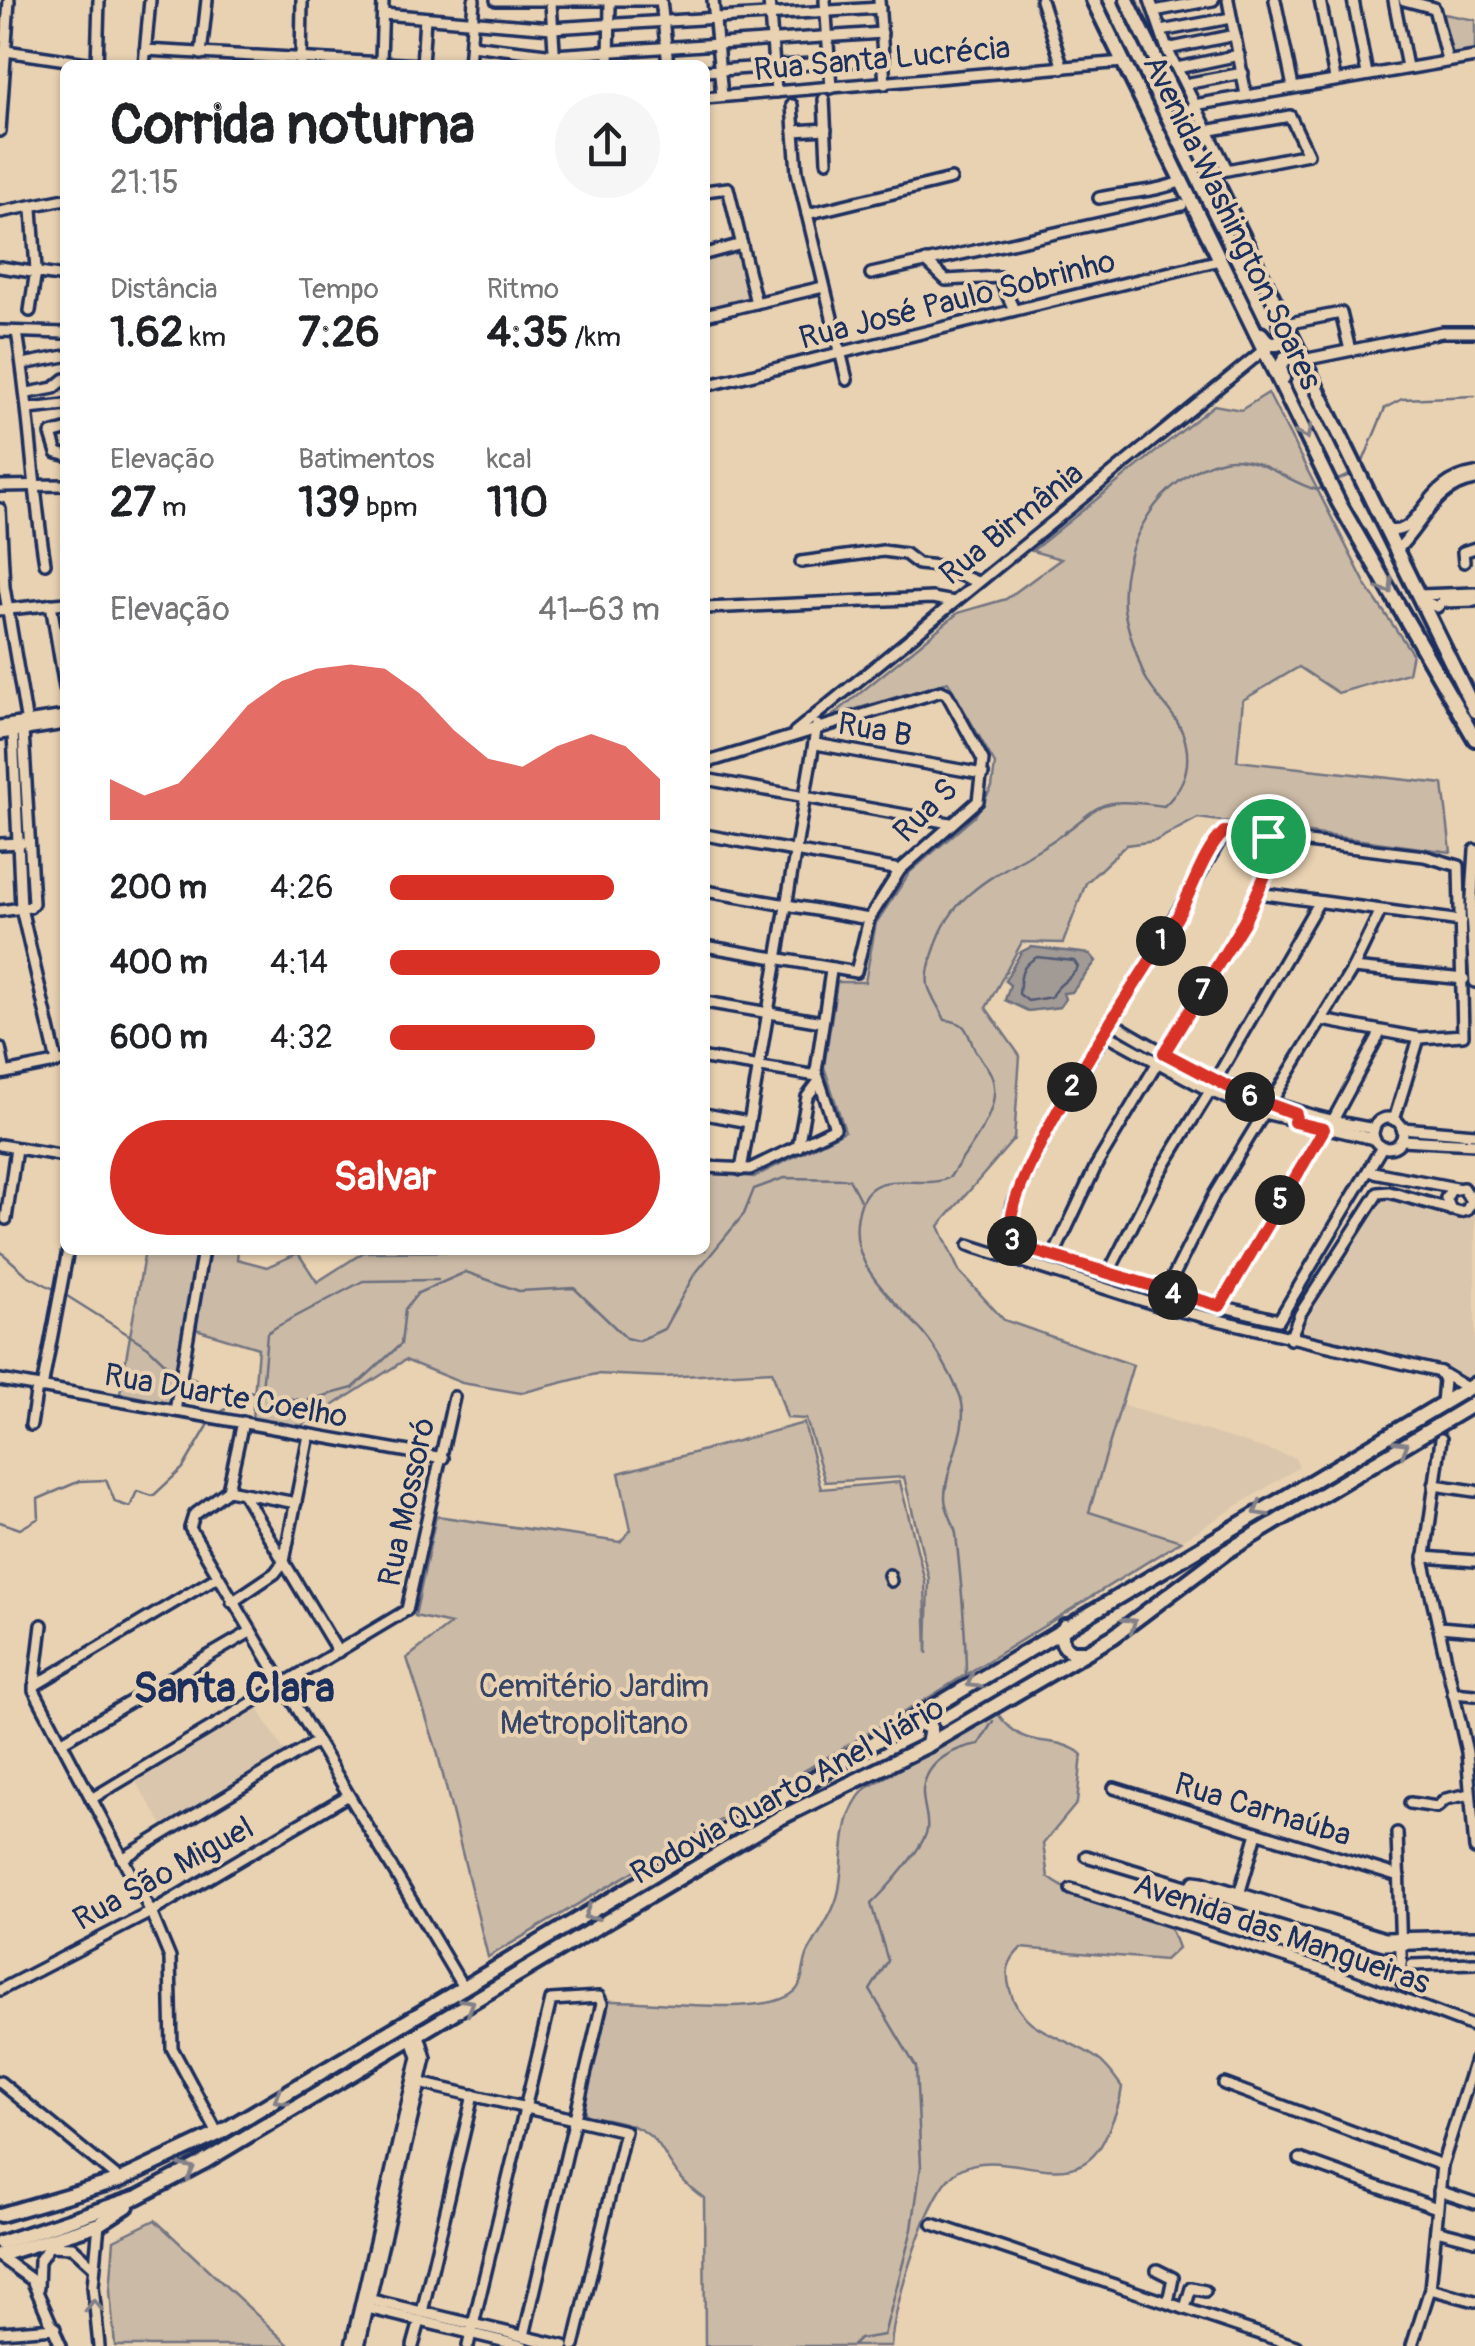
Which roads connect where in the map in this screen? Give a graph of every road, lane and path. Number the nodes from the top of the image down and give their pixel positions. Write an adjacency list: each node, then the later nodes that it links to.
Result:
1 (9, 0): 49 (street)
2 (99, 0): 56 (street)
3 (150, 0): 48 (street)
4 (207, 0): 51 (street)
5 (302, 0): 59 (street)
6 (384, 0): 30 (street)
7 (474, 0): 35 (street)
8 (496, 0): 26 (street)
9 (661, 0): 24 (street); 36 (street)
10 (714, 0): 34 (street)
11 (769, 0): 32 (street)
12 (825, 0): 29 (street)
13 (1040, 0): 71 (street)
14 (1093, 0): 68 (highway, Avenida Washington Soares)
15 (1128, 0): 87 (highway, Avenida Washington Soares)
16 (1150, 0): 28 (street, Avenida Washington Soares)
17 (1213, 0): 25 (street)
18 (1228, 0): 33 (street)
19 (1275, 0): 80 (street)
20 (1320, 0): 77 (street)
21 (1352, 0): 76 (street)
22 (1394, 0): 70 (street)
23 (1404, 0): 66 (street)
24 (610, 2): 26 (street); 37 (street)
25 (1196, 2): 28 (street)
26 (551, 3): 38 (street)
27 (879, 4): 29 (street); 40 (street)
28 (1154, 11): 39 (street, Avenida Washington Soares)
29 (826, 13): 32 (street); 42 (street)
30 (383, 14): 31 (street); 60 (street)
31 (426, 18): 35 (street); 61 (street)
32 (771, 18): 34 (street); 43 (street)
33 (1231, 18): 39 (street); 41 (street)
34 (715, 21): 36 (street); 45 (street)
35 (472, 23): 38 (street); 44 (street)
36 (665, 25): 37 (street); 46 (street)
37 (610, 27): 38 (street); 50 (street)
38 (552, 28): 63 (street)
39 (1160, 31): 47 (street, Avenida Washington Soares)
40 (882, 33): 42 (street); 54 (street)
41 (1235, 35): 47 (street); 52 (street)
42 (828, 38): 43 (street); 67 (street)
43 (772, 41): 45 (street); 69 (street)
44 (471, 45): 62 (street); 63 (street)
45 (718, 45): 46 (street); 73 (street)
46 (667, 49): 50 (street); 65 (street)
47 (1168, 49): 72 (street, Avenida Washington Soares)
48 (144, 50): 57 (street); 58 (street)
49 (6, 52): 55 (street); 92 (street)
50 (609, 52): 63 (street); 64 (street)
51 (201, 54): 58 (street); 59 (street)
52 (1239, 55): 72 (street); 75 (street)
53 (1475, 57): 66 (street)
54 (884, 59): 67 (street); 78 (street)
55 (63, 60)
56 (98, 60)
57 (144, 60)
58 (187, 60)
59 (301, 60): 60 (street)
60 (381, 60)
61 (422, 60)
62 (470, 60)
63 (555, 60)
64 (609, 60)
65 (668, 60)
66 (1447, 60): 70 (street)
67 (830, 62): 69 (street); 81 (street)
68 (1124, 62): 71 (street, Rua Santa Lucrécia); 97 (highway, Avenida Washington Soares)
69 (774, 66): 73 (street); 82 (street)
70 (1407, 67): 76 (street)
71 (1063, 68): 78 (street, Rua Santa Lucrécia)
72 (1177, 68): 79 (street, Avenida Washington Soares)
73 (720, 70): 74 (street); 84 (street)
74 (710, 71)
75 (1242, 72): 79 (street); 83 (street)
76 (1366, 74): 77 (street)
77 (1336, 79): 80 (street)
78 (885, 84): 81 (street, Rua Santa Lucrécia)
79 (1185, 84): 87 (street, Avenida Washington Soares)
80 (1293, 86): 83 (street)
81 (832, 88): 82 (street, Rua Santa Lucrécia)
82 (776, 92): 84 (street, Rua Santa Lucrécia)
83 (1246, 95): 87 (street)
84 (722, 96): 85 (street, Rua Santa Lucrécia)
85 (710, 97)
86 (824, 99): 89 (street)
87 (1187, 102): 91 (street, Avenida Washington Soares); 95 (highway, Avenida Washington Soares)
88 (792, 105): 90 (street)
89 (826, 129): 90 (street); 93 (street)
90 (794, 131): 104 (street)
91 (1206, 131): 94 (street, Avenida Washington Soares); 94 (street)
92 (0, 132)
93 (828, 161)
94 (1228, 169): 95 (street)
95 (1212, 173): 118 (highway, Avenida Washington Soares)
96 (951, 179): 104 (street)
97 (1182, 181): 99 (street); 107 (highway, Avenida Washington Soares)
98 (710, 190): 105 (street)
99 (1099, 198)
100 (60, 200): 102 (street)
101 (1182, 205): 108 (street)
102 (32, 209): 103 (street); 110 (street)
103 (0, 212)
104 (807, 214): 113 (street)
105 (742, 244): 106 (street); 114 (street)
106 (710, 253)
107 (1220, 260): 115 (street, Rua José Paulo Sobrinho); 119 (highway, Avenida Washington Soares)
108 (926, 262): 111 (street); 115 (street)
109 (0, 267): 110 (street)
110 (36, 270): 112 (street); 116 (street)
111 (872, 274)
112 (60, 276)
113 (823, 287): 114 (street); 126 (street)
114 (756, 303): 117 (street)
115 (1014, 310): 126 (street, Rua José Paulo Sobrinho)
116 (30, 311)
117 (710, 314)
118 (1282, 317): 119 (highway); 125 (street); 128 (highway, Avenida Washington Soares)
119 (1253, 324): 124 (highway, Avenida Washington Soares)
120 (0, 331): 121 (street)
121 (17, 332): 123 (street); 129 (street)
122 (1475, 332): 125 (street)
123 (60, 333)
124 (1265, 349): 134 (highway, Avenida Washington Soares); 151 (street, Rua Birmânia)
125 (1350, 350): 128 (street)
126 (841, 353): 131 (street); 133 (street, Rua José Paulo Sobrinho)
127 (60, 357): 129 (street)
128 (1303, 360): 130 (highway, Avenida Washington Soares)
129 (23, 364): 135 (street)
130 (1311, 377): 134 (highway); 145 (highway, Avenida Washington Soares)
131 (847, 380)
132 (60, 383): 135 (street)
133 (710, 385)
134 (1284, 389): 170 (highway, Avenida Washington Soares, one-way to 170)
135 (28, 393): 137 (street)
136 (60, 406): 137 (street)
137 (29, 410): 143 (street)
138 (60, 431): 139 (street)
139 (60, 454)
140 (1475, 476): 145 (street); 147 (street)
141 (60, 485): 143 (street)
142 (0, 486): 143 (street)
143 (32, 486): 150 (street)
144 (0, 509): 159 (street)
145 (1387, 530): 147 (highway, Avenida Washington Soares)
146 (1475, 548): 149 (street)
147 (1397, 550): 153 (highway, Avenida Washington Soares)
148 (801, 562): 151 (street)
149 (1464, 562)
150 (44, 564)
151 (977, 582): 155 (street, Rua Birmânia)
152 (1475, 593): 153 (street)
153 (1420, 598): 154 (street); 161 (highway, Avenida Washington Soares)
154 (1475, 601)
155 (954, 602): 158 (street); 162 (street, Rua Birmânia)
156 (60, 603): 157 (street)
157 (51, 604): 159 (street); 160 (street)
158 (710, 608)
159 (3, 610): 167 (street)
160 (60, 658)
161 (1475, 710)
162 (817, 714): 166 (street); 169 (street, Rua Birmânia)
163 (60, 718): 167 (street)
164 (60, 725): 167 (street)
165 (0, 726): 167 (street)
166 (816, 728): 169 (street); 171 (street); 173 (street, Rua S)
167 (22, 729): 168 (street); 175 (street); 181 (street)
168 (0, 734)
169 (789, 737): 172 (street)
170 (1475, 739)
171 (816, 744): 173 (street, Rua B); 177 (street)
172 (710, 761)
173 (983, 774): 178 (street, Rua S)
174 (710, 780): 177 (street)
175 (14, 787): 176 (street); 182 (street)
176 (0, 789)
177 (807, 797): 178 (street); 185 (street)
178 (950, 823): 186 (street, Rua S)
179 (710, 836): 185 (street)
180 (1282, 838): 188 (street); 195 (street); 206 (street)
181 (29, 840): 182 (street); 191 (street)
182 (17, 841): 183 (street); 191 (street)
183 (0, 844)
184 (1475, 850): 201 (street)
185 (797, 851): 186 (street); 190 (street)
186 (900, 870): 194 (street, Rua S)
187 (710, 892): 190 (street)
188 (1258, 892): 189 (street); 211 (street)
189 (1318, 904): 193 (street); 218 (street)
190 (788, 905): 194 (street); 197 (street)
191 (21, 908): 192 (street); 212 (street)
192 (0, 912)
193 (1380, 912): 195 (street); 198 (street)
194 (869, 919): 199 (street, Rua S)
195 (1461, 920): 200 (street)
196 (710, 947): 197 (street)
197 (778, 959): 199 (street); 203 (street)
198 (1353, 968): 200 (street); 204 (street)
199 (830, 970): 205 (street)
200 (1464, 980): 209 (street)
201 (1475, 982)
202 (710, 1003): 203 (street)
203 (768, 1013): 205 (street); 215 (street)
204 (1322, 1020): 207 (street); 219 (street)
205 (822, 1022): 217 (street)
206 (1114, 1023): 208 (street); 211 (street)
207 (1380, 1032): 209 (street); 223 (street)
208 (1106, 1034): 211 (street); 247 (street)
209 (1419, 1038): 221 (street)
210 (0, 1048): 216 (street)
211 (1161, 1057): 218 (street); 247 (street)
212 (60, 1058)
213 (710, 1059): 215 (street)
214 (60, 1062): 216 (street)
215 (758, 1068): 217 (street); 222 (street)
216 (3, 1073)
217 (818, 1078): 232 (street); 232 (street)
218 (1213, 1086): 219 (street); 248 (street)
219 (1267, 1109): 223 (street); 249 (street)
220 (710, 1115): 222 (street)
221 (1394, 1120): 224 (street); 225 (street)
222 (748, 1122): 237 (street)
223 (1328, 1126): 225 (street); 250 (street)
224 (1402, 1128): 227 (street); 229 (street)
225 (1374, 1134): 233 (street)
226 (1475, 1134): 228 (street)
227 (1425, 1135): 228 (street); 229 (street)
228 (1444, 1136): 230 (street)
229 (1402, 1140): 233 (street)
230 (1475, 1144)
231 (0, 1145): 234 (street)
232 (798, 1147): 237 (street)
233 (1382, 1147): 238 (street)
234 (16, 1148): 235 (street); 243 (street)
235 (60, 1155)
236 (710, 1167): 237 (street)
237 (740, 1170)
238 (1368, 1171): 239 (street); 250 (street)
239 (1469, 1191): 240 (street); 242 (street)
240 (1446, 1200): 241 (street); 242 (street)
241 (1430, 1204): 242 (street); 251 (street)
242 (1452, 1211)
243 (6, 1219)
244 (969, 1244): 252 (street)
245 (67, 1255): 257 (street)
246 (202, 1255): 261 (street)
247 (1053, 1257): 248 (street)
248 (1108, 1274): 249 (street)
249 (1165, 1294): 250 (street)
250 (1220, 1306)
251 (1300, 1314): 252 (street); 253 (street)
252 (1290, 1340): 253 (street)
253 (1306, 1344): 254 (street)
254 (1440, 1372): 256 (street); 260 (street)
255 (0, 1380): 257 (street, Rua Duarte Coelho)
256 (1471, 1386): 260 (highway, Rodovia Quarto Anel Viário)
257 (40, 1388): 261 (street, Rua Duarte Coelho); 263 (street)
258 (454, 1396): 266 (street, Rua Mossoró)
259 (1475, 1403): 270 (highway, Rodovia Quarto Anel Viário, one-way to 259)
260 (1442, 1404): 267 (highway, Rodovia Quarto Anel Viário)
261 (175, 1411): 262 (street, Rua Duarte Coelho)
262 (243, 1422): 264 (street, Rua Duarte Coelho); 269 (street)
263 (31, 1425)
264 (309, 1435): 266 (street, Rua Duarte Coelho); 273 (street)
265 (1441, 1440): 268 (street)
266 (443, 1458): 285 (street, Rua Mossoró)
267 (1319, 1476): 270 (highway); 280 (highway, Rodovia Quarto Anel Viário, one-way to 280)
268 (1434, 1486): 271 (street); 274 (street)
269 (228, 1490): 272 (street); 277 (street)
270 (1331, 1490): 284 (highway, Rodovia Quarto Anel Viário, one-way to 270)
271 (1475, 1491)
272 (244, 1495): 273 (street); 275 (street)
273 (296, 1503): 275 (street)
274 (1424, 1557): 276 (street); 281 (street)
275 (284, 1561): 278 (street); 285 (street)
276 (1475, 1561)
277 (217, 1577): 278 (street); 286 (street)
278 (232, 1602): 283 (street)
279 (42, 1625): 286 (street)
280 (1065, 1626): 284 (highway); 290 (highway, Rodovia Quarto Anel Viário, one-way to 290)
281 (1440, 1627): 282 (street); 288 (street)
282 (1475, 1630)
283 (250, 1632): 287 (street); 291 (street)
284 (1085, 1651): 293 (highway, Rodovia Quarto Anel Viário)
285 (338, 1652): 287 (street, Rua Mossoró)
286 (34, 1686): 291 (street)
287 (283, 1686): 292 (street); 298 (street, Rua Mossoró)
288 (1453, 1692): 289 (street); 294 (street)
289 (1475, 1695)
290 (912, 1720): 293 (highway); 314 (highway, Rodovia Quarto Anel Viário, one-way to 314)
291 (61, 1742): 298 (street)
292 (316, 1742): 297 (street); 304 (street)
293 (928, 1744): 318 (highway, Rodovia Quarto Anel Viário, one-way to 293)
294 (1472, 1760): 296 (street)
295 (1114, 1788): 301 (street, Rua Carnaúba)
296 (1470, 1794): 299 (street); 302 (street)
297 (347, 1796): 308 (street, Rua São Miguel); 314 (street)
298 (91, 1799): 304 (street)
299 (1410, 1803)
300 (1397, 1833): 305 (street, Rua Carnaúba)
301 (1257, 1834): 305 (street, Rua Carnaúba); 307 (street)
302 (1475, 1850)
303 (1086, 1856): 307 (street, Avenida das Mangueiras)
304 (122, 1858): 308 (street)
305 (1398, 1876): 310 (street, Rua Carnaúba)
306 (1072, 1889): 317 (street, Avenida das Mangueiras)
307 (1238, 1898): 310 (street, Avenida das Mangueiras)
308 (151, 1912): 315 (street, Rua São Miguel); 328 (street)
309 (1475, 1939): 310 (street, Avenida das Mangueiras)
310 (1401, 1942): 313 (street, Rua Carnaúba)
311 (1475, 1963): 312 (street)
312 (1412, 1966)
313 (1402, 1984)
314 (464, 1989): 316 (highway, Rodovia Quarto Anel Viário)
315 (0, 1990)
316 (402, 2026): 318 (highway); 320 (highway, Rodovia Quarto Anel Viário)
317 (1475, 2027)
318 (415, 2037): 322 (street); 324 (highway, Rodovia Quarto Anel Viário); 332 (street)
319 (1475, 2066): 330 (street)
320 (316, 2077): 324 (highway); 328 (highway, Rodovia Quarto Anel Viário, one-way to 328)
321 (0, 2082): 331 (street)
322 (420, 2083): 325 (street); 332 (street)
323 (1224, 2084): 330 (street)
324 (324, 2090): 334 (highway, Rodovia Quarto Anel Viário, one-way to 324)
325 (473, 2095): 326 (street); 353 (street)
326 (525, 2107): 327 (street); 327 (street); 355 (street)
327 (575, 2120): 357 (street); 365 (street)
328 (218, 2134): 331 (highway, Rodovia Quarto Anel Viário)
329 (1300, 2159): 336 (street)
330 (1442, 2166): 333 (street)
331 (120, 2180): 337 (highway, Rodovia Quarto Anel Viário)
332 (392, 2188): 351 (street)
333 (1439, 2191): 335 (street); 336 (street)
334 (138, 2197): 338 (highway); 342 (highway, Rodovia Quarto Anel Viário)
335 (1475, 2203)
336 (1437, 2208): 340 (street)
337 (0, 2215)
338 (99, 2224): 343 (highway); 344 (street)
339 (933, 2224): 349 (street)
340 (1436, 2230): 341 (street); 346 (street)
341 (1475, 2240)
342 (0, 2243)
343 (0, 2256): 347 (street)
344 (94, 2266): 347 (street); 359 (street, one-way to 344)
345 (1157, 2270): 349 (street)
346 (1430, 2288): 350 (street); 367 (street)
347 (38, 2290): 354 (street)
348 (1204, 2291): 352 (street)
349 (1168, 2302): 352 (street)
350 (1475, 2302)
351 (365, 2303): 353 (street); 360 (street); 361 (street)
352 (1185, 2308): 366 (street)
353 (421, 2316): 355 (street); 362 (street)
354 (55, 2328): 356 (street); 358 (street)
355 (473, 2329): 357 (street); 363 (street)
356 (0, 2332)
357 (522, 2343): 364 (street)
358 (61, 2346)
359 (99, 2346)
360 (351, 2346)
361 (359, 2346)
362 (413, 2346)
363 (468, 2346)
364 (564, 2346)
365 (574, 2346)
366 (1296, 2346)
367 (1412, 2346)

